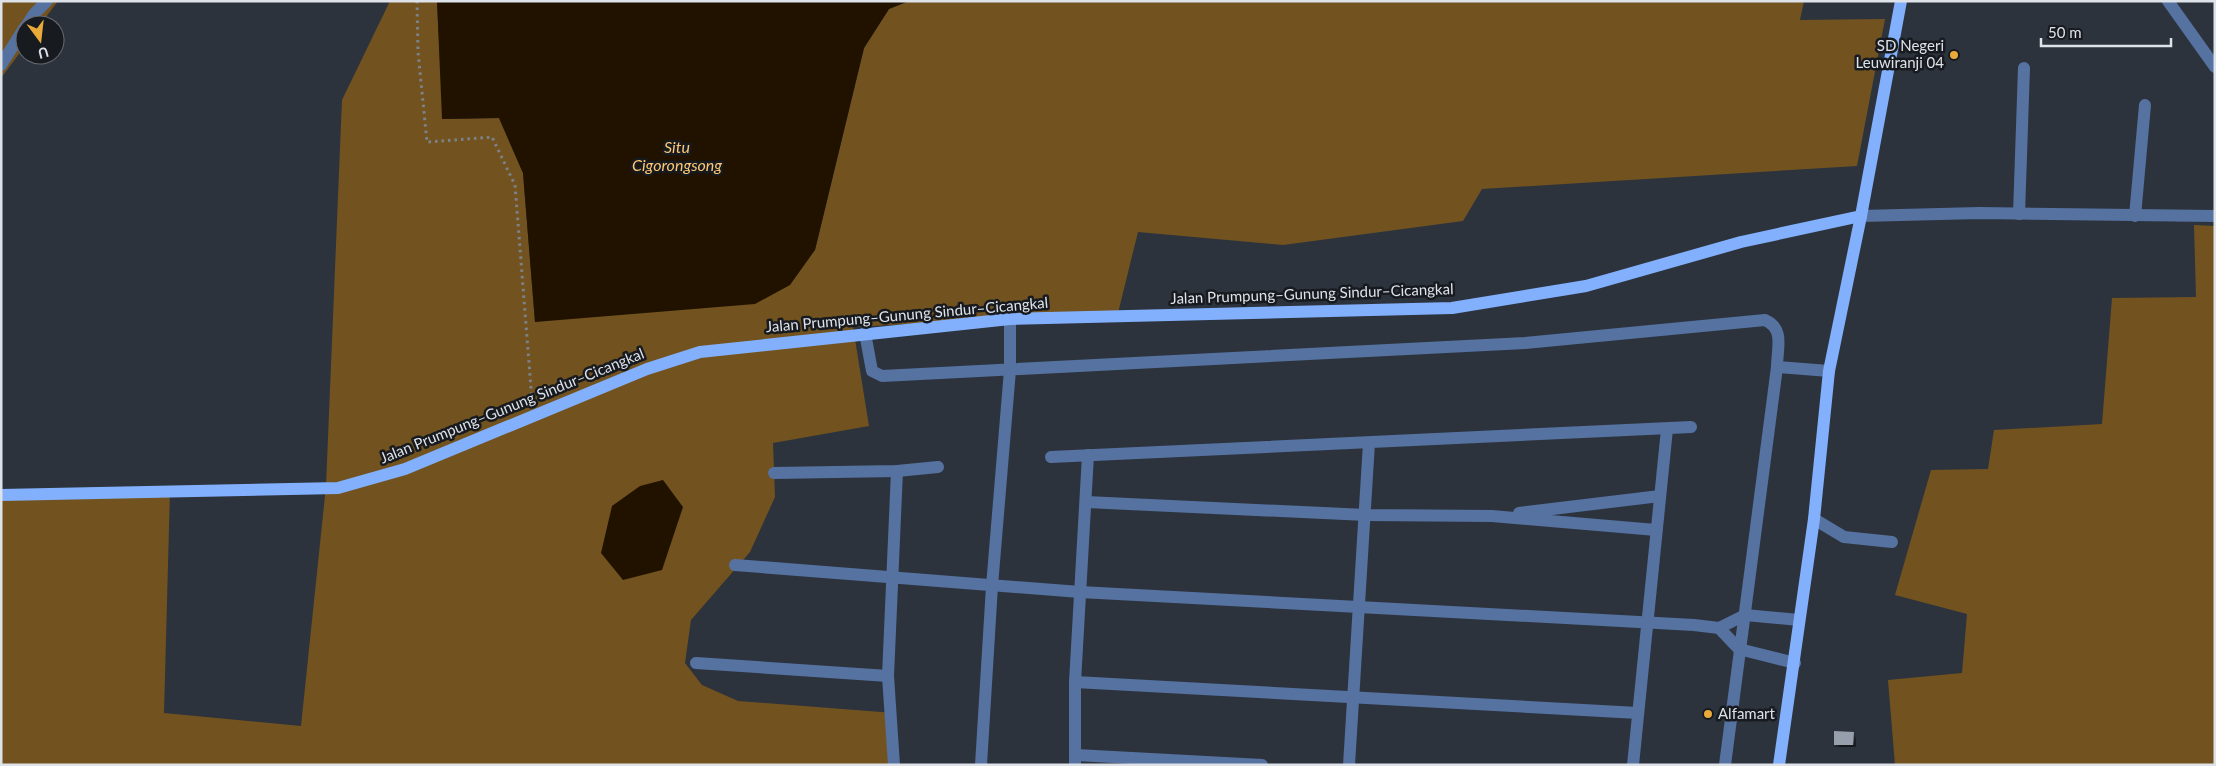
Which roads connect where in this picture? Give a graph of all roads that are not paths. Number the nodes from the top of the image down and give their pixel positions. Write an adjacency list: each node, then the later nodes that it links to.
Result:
1 (47, 1): 4 (street)
2 (1901, 1): 11 (main road)
3 (2168, 1): 7 (street)
4 (33, 15)
5 (15, 43): 6 (street)
6 (1, 65)
7 (2215, 67)
8 (2024, 68): 10 (street)
9 (2145, 105): 12 (street)
10 (2019, 214): 11 (street); 12 (street)
11 (1861, 216): 14 (main road, Jalan Prumpung–Gunung Sindur–Cicangkal); 18 (main road)
12 (2135, 216): 13 (street)
13 (2215, 216)
14 (1010, 318): 15 (main road, Jalan Prumpung–Gunung Sindur–Cicangkal); 17 (street)
15 (865, 333): 17 (street); 27 (main road, Jalan Prumpung–Gunung Sindur–Cicangkal)
16 (1777, 367): 17 (street); 18 (street); 40 (street)
17 (1010, 370): 37 (street)
18 (1828, 370): 32 (main road)
19 (1691, 427): 20 (street)
20 (1667, 429): 21 (street); 28 (street)
21 (1369, 443): 22 (street); 30 (street)
22 (1088, 455): 23 (street); 29 (street)
23 (1051, 457)
24 (938, 467): 25 (street)
25 (897, 471): 26 (street); 36 (street)
26 (774, 473)
27 (1, 495)
28 (1660, 496): 31 (street); 33 (street)
29 (1086, 502): 30 (street); 38 (street)
30 (1366, 515): 31 (street); 39 (street)
31 (1492, 516): 33 (street)
32 (1814, 519): 34 (street); 41 (main road)
33 (1656, 530): 42 (street)
34 (1892, 542)
35 (735, 565): 36 (street)
36 (894, 577): 37 (street); 47 (street)
37 (992, 586): 38 (street); 53 (street)
38 (1080, 592): 39 (street); 48 (street)
39 (1359, 608): 42 (street); 49 (street)
40 (1745, 614): 41 (street); 43 (street); 44 (street)
41 (1799, 620): 46 (main road)
42 (1647, 624): 43 (street); 50 (street)
43 (1719, 628): 44 (street)
44 (1739, 649): 46 (street); 57 (street)
45 (696, 663): 47 (street)
46 (1795, 663): 58 (main road)
47 (888, 676): 52 (street)
48 (1075, 682): 49 (street); 51 (street)
49 (1354, 698): 50 (street); 55 (street)
50 (1638, 713): 56 (street)
51 (1075, 760): 54 (street)
52 (894, 765)
53 (981, 765)
54 (1262, 765)
55 (1350, 765)
56 (1633, 765)
57 (1725, 765)
58 (1779, 765)

